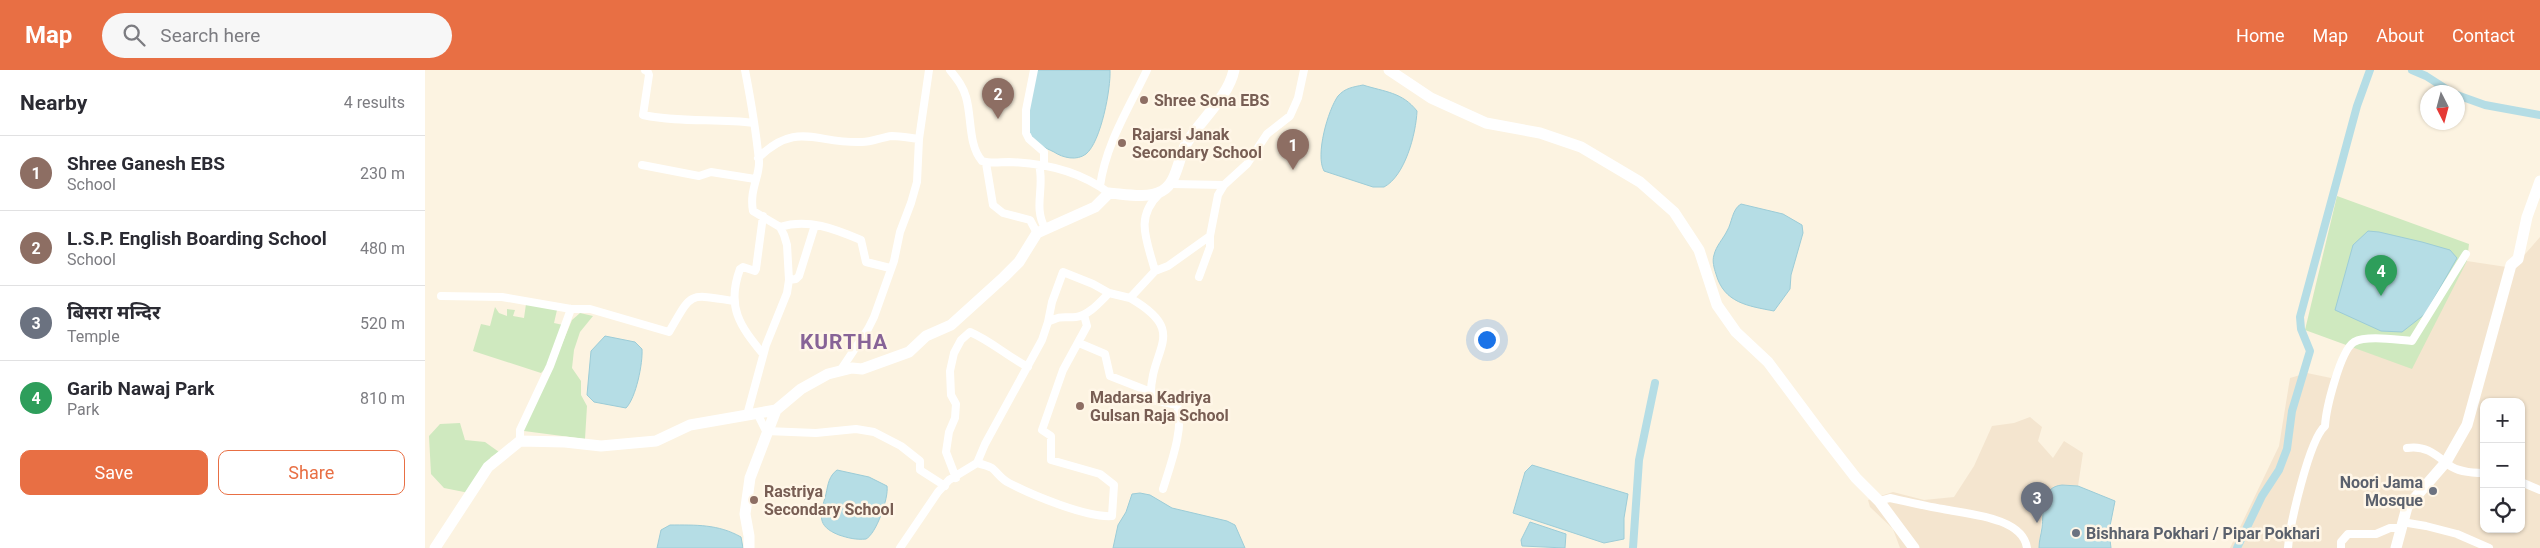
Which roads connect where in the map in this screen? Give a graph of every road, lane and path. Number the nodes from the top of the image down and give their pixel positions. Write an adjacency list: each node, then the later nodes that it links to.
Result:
1 (645, 70): 10 (street)
2 (745, 70): 10 (street)
3 (929, 70): 11 (street)
4 (950, 70): 13 (street)
5 (1034, 70): 14 (street)
6 (1147, 70): 20 (street)
7 (1234, 70): 18 (street)
8 (1304, 70): 19 (street)
9 (1389, 70): 58 (street)
10 (754, 123): 12 (street)
11 (919, 139): 12 (street); 29 (street)
12 (758, 158): 16 (street)
13 (986, 163): 14 (street); 26 (street)
14 (1042, 165): 20 (street); 26 (street)
15 (642, 166): 16 (street)
16 (755, 179): 23 (street)
17 (2540, 180): 50 (street)
18 (1172, 184): 19 (street); 22 (street)
19 (1224, 185): 27 (street)
20 (1100, 186): 21 (street)
21 (1109, 193): 22 (street); 26 (street)
22 (1161, 193): 30 (street)
23 (763, 216): 25 (street); 36 (street)
24 (815, 225): 25 (street); 29 (street); 32 (street)
25 (780, 228): 32 (street)
26 (1041, 230): 43 (street)
27 (1210, 236): 30 (street); 31 (street)
28 (2466, 254): 65 (street)
29 (890, 268): 43 (street)
30 (1155, 271): 35 (street)
31 (1199, 277)
32 (789, 280): 41 (street)
33 (1109, 294): 35 (street); 38 (street); 39 (street)
34 (441, 296): 37 (street)
35 (1130, 298): 44 (street)
36 (734, 301): 37 (street); 41 (street)
37 (571, 309): 48 (street)
38 (1084, 315): 39 (street); 40 (street)
39 (1048, 322): 42 (street)
40 (1079, 343): 44 (street); 51 (street)
41 (763, 354): 46 (street)
42 (1027, 367): 51 (street); 53 (street)
43 (840, 372): 45 (street)
44 (1151, 392): 56 (street)
45 (776, 410): 46 (street); 47 (street)
46 (752, 414): 47 (street); 48 (street)
47 (766, 431): 55 (street); 61 (street)
48 (520, 441): 60 (street)
49 (2407, 448): 50 (street)
50 (2446, 462): 52 (street); 59 (street)
51 (977, 463): 53 (street)
52 (2480, 472)
53 (956, 478): 55 (street)
54 (2525, 484): 57 (street)
55 (945, 486): 62 (street)
56 (1163, 489)
57 (2540, 490)
58 (1879, 500): 63 (street); 64 (street)
59 (2401, 525): 66 (street); 67 (street); 68 (street)
60 (435, 548)
61 (749, 548)
62 (900, 548)
63 (1914, 548)
64 (2027, 548)
65 (2288, 548)
66 (2341, 548)
67 (2396, 548)
68 (2489, 548)

